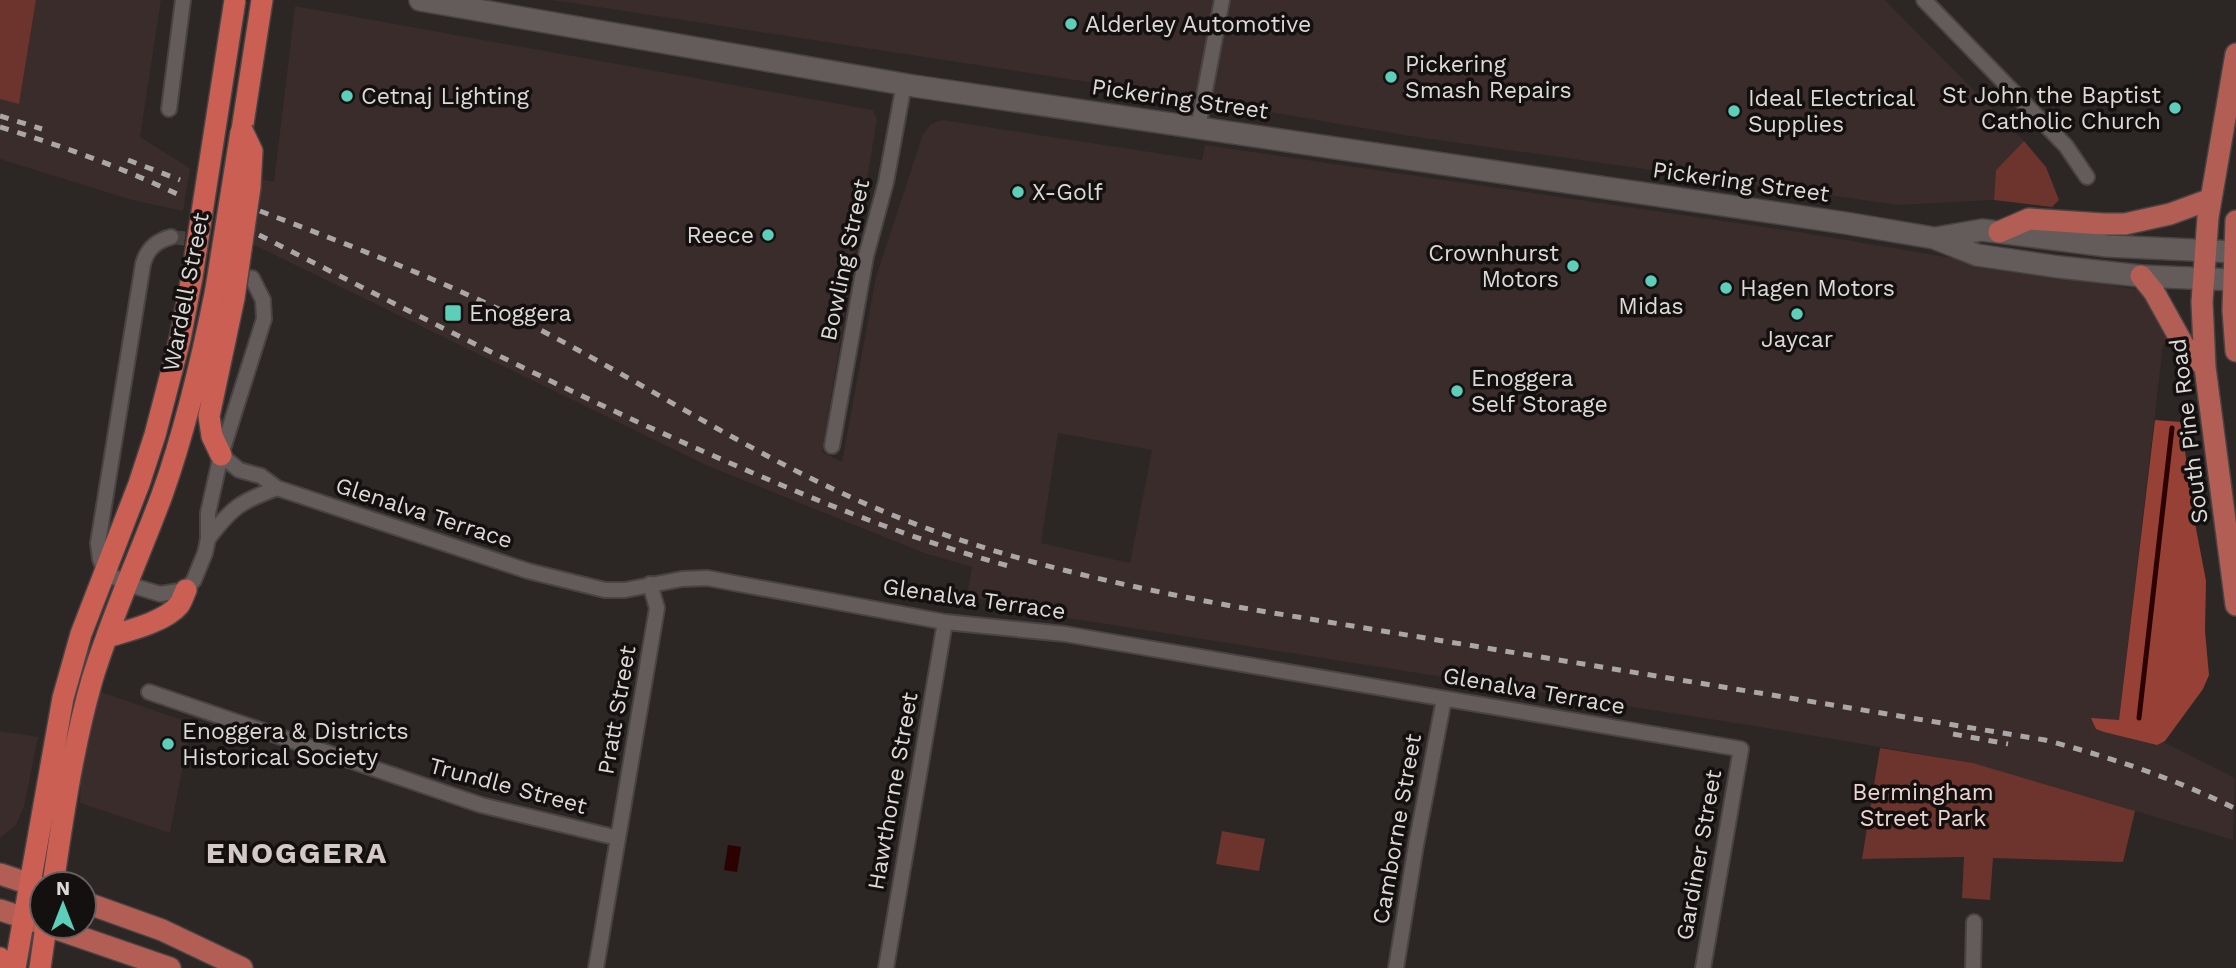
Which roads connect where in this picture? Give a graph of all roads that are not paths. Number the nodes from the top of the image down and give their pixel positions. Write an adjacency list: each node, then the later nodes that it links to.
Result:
1 (183, 0): 9 (street)
2 (235, 0): 30 (highway, Wardell Street, bridge)
3 (262, 0): 23 (highway, bridge)
4 (422, 0): 8 (main road, Pickering Street)
5 (1222, 0): 10 (street)
6 (1924, 0): 11 (street)
7 (2236, 54): 12 (main road, South Pine Road)
8 (904, 84): 10 (main road, Pickering Street); 26 (street, Bowling Street)
9 (169, 109)
10 (1198, 128): 16 (main road, Pickering Street)
11 (2087, 177)
12 (2211, 199): 14 (main road); 17 (main road, South Pine Road)
13 (2236, 221): 18 (main road)
14 (1998, 232): 16 (main road, Pickering Street); 17 (main road, Pickering Street)
15 (171, 237): 30 (street, Wardell Street)
16 (1934, 238): 19 (main road, Pickering Street)
17 (2205, 250): 18 (main road, Pickering Street); 21 (main road, South Pine Road)
18 (2235, 252): 22 (main road)
19 (2141, 276): 21 (main road, Pickering Street); 25 (main road)
20 (253, 278): 27 (street)
21 (2203, 279): 22 (main road, Pickering Street); 25 (main road, South Pine Road)
22 (2235, 280): 24 (main road)
23 (225, 294): 27 (highway); 31 (highway, Wardell Street)
24 (2236, 338)
25 (2206, 366): 34 (main road, South Pine Road)
26 (832, 446)
27 (221, 455): 28 (street, Glenalva Terrace); 29 (street)
28 (277, 488): 29 (street); 32 (street, Glenalva Terrace)
29 (208, 539): 33 (street)
30 (105, 572): 31 (street); 41 (highway, Wardell Street)
31 (127, 584): 33 (street); 36 (highway, Wardell Street)
32 (650, 584): 35 (street, Glenalva Terrace); 40 (street, Pratt Street)
33 (186, 590): 36 (highway)
34 (2236, 605)
35 (945, 622): 38 (street, Glenalva Terrace); 59 (street, Hawthorne Street)
36 (107, 637): 42 (highway, Wardell Street)
37 (149, 692): 40 (street, Trundle Street)
38 (1444, 699): 39 (street, Glenalva Terrace); 60 (street, Camborne Street)
39 (1741, 749): 61 (street, Gardiner Street)
40 (618, 838): 58 (street, Pratt Street)
41 (38, 870)
42 (55, 870)
43 (0, 874): 44 (main road)
44 (28, 883)
45 (98, 907): 57 (main road)
46 (0, 910): 47 (main road)
47 (28, 920)
48 (1974, 922): 62 (street)
49 (31, 940): 54 (highway, Wardell Street)
50 (40, 940): 55 (highway, Wardell Street)
51 (87, 940): 56 (main road)
52 (0, 958): 53 (highway)
53 (3, 968)
54 (15, 968)
55 (40, 968)
56 (170, 968)
57 (242, 968)
58 (596, 968)
59 (886, 968)
60 (1396, 968)
61 (1703, 968)
62 (1973, 968)

